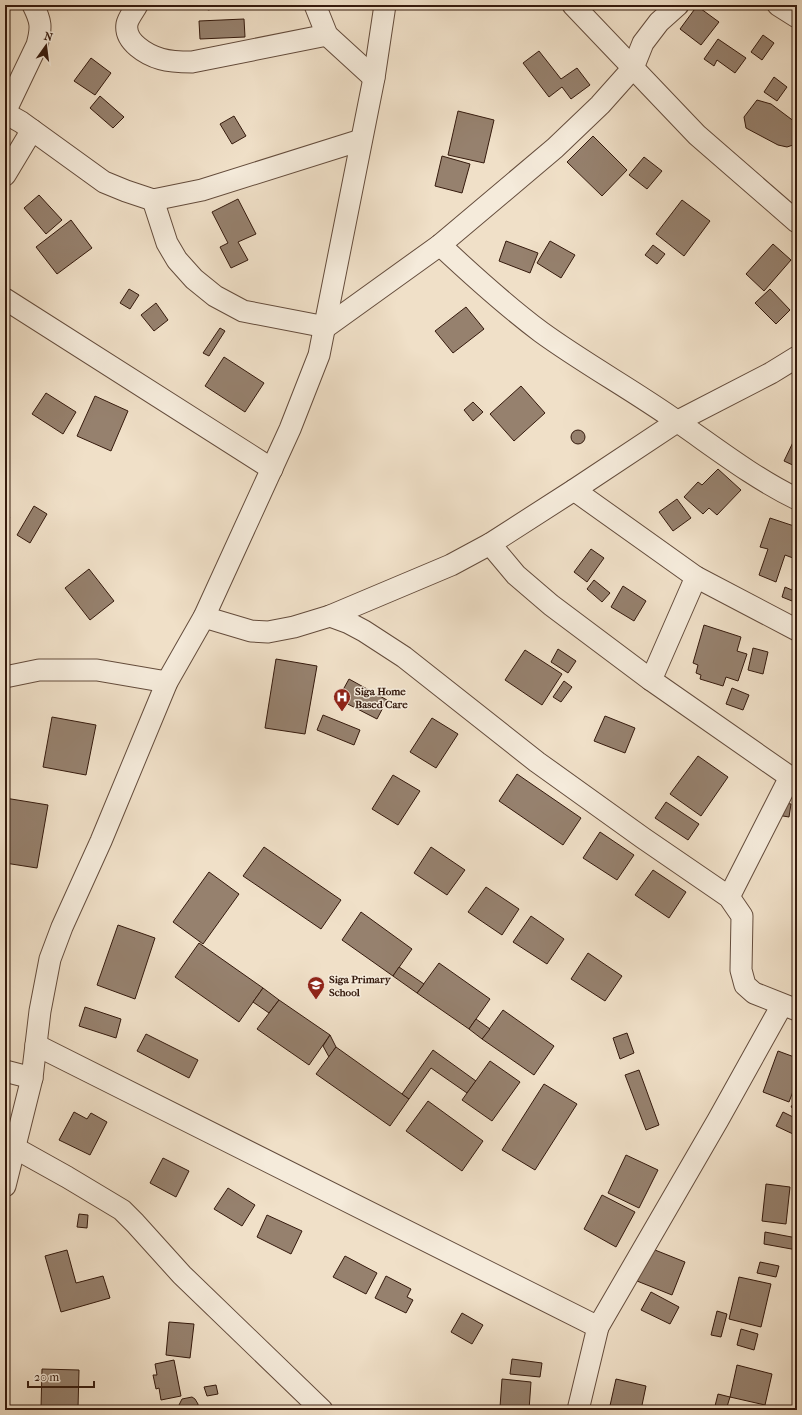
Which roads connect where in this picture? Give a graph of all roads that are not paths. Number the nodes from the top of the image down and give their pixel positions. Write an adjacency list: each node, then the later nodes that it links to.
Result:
1 (32, 5): 10 (street)
2 (137, 5): 7 (street)
3 (315, 5): 7 (street)
4 (385, 5): 9 (street)
5 (573, 5): 8 (street)
6 (678, 5): 8 (street)
7 (327, 35): 9 (street)
8 (633, 68): 15 (street); 16 (street)
9 (374, 78): 12 (street)
10 (5, 113): 11 (street)
11 (32, 130): 13 (street); 14 (street)
12 (361, 140): 14 (street); 18 (street)
13 (5, 175)
14 (152, 200): 18 (street)
15 (797, 222)
16 (440, 245): 18 (street); 20 (street)
17 (5, 299): 21 (street)
18 (326, 327): 21 (street)
19 (797, 357): 20 (street)
20 (678, 421): 22 (street); 23 (street)
21 (272, 469): 27 (street)
22 (574, 490): 24 (street); 25 (street)
23 (797, 499)
24 (490, 544): 26 (street); 30 (street)
25 (696, 577): 28 (street); 30 (street)
26 (330, 616): 27 (street); 33 (street)
27 (204, 618): 31 (street)
28 (797, 630)
29 (5, 676): 31 (street)
30 (651, 680): 32 (street)
31 (168, 682): 35 (street)
32 (793, 778): 33 (street)
33 (729, 897): 34 (street)
34 (790, 1007): 40 (street)
35 (36, 1046): 37 (street); 40 (street)
36 (5, 1071): 37 (street)
37 (32, 1078): 38 (street)
38 (15, 1148): 39 (street); 41 (street)
39 (5, 1186)
40 (598, 1327): 42 (street)
41 (322, 1410)
42 (578, 1410)

